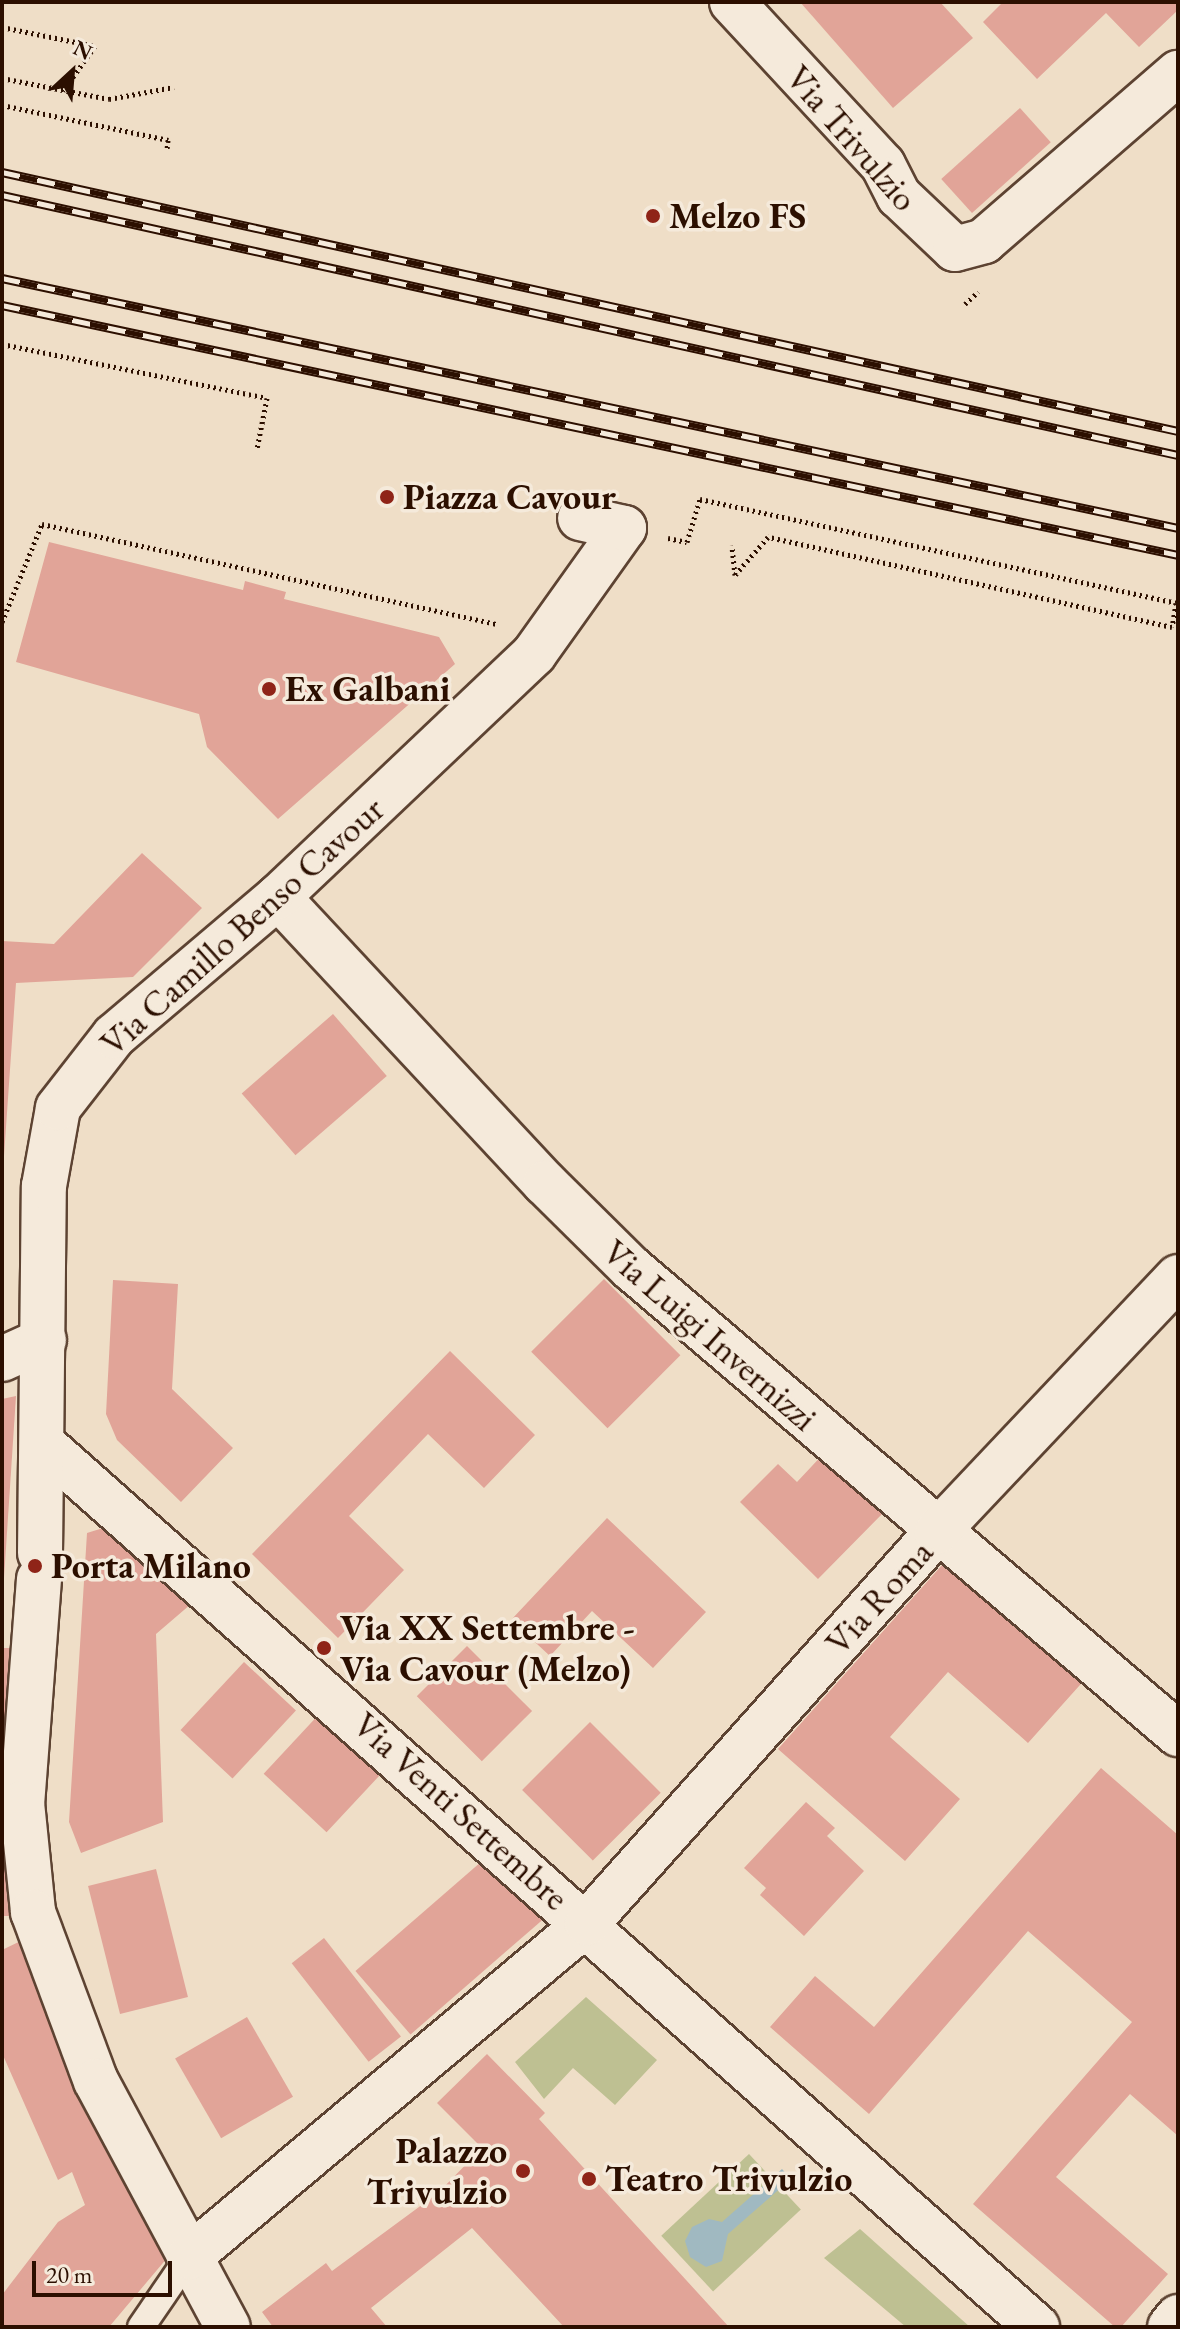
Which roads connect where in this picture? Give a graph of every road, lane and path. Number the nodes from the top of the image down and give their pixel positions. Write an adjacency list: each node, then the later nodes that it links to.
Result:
1 (732, 2): 3 (street, Via Trivulzio)
2 (2, 27): 6 (path)
3 (1178, 73)
4 (2, 78): 6 (path)
5 (174, 87): 6 (path)
6 (63, 91)
7 (2, 105): 8 (path)
8 (167, 149)
9 (2, 344): 10 (path)
10 (257, 449)
11 (580, 518): 12 (street)
12 (624, 528): 13 (path); 15 (street, Via Camillo Benso Cavour)
13 (732, 545)
14 (2, 622): 15 (path)
15 (550, 636): 16 (street, Via Camillo Benso Cavour)
16 (278, 897): 18 (street, Via Camillo Benso Cavour); 21 (street, Via Luigi Invernizzi)
17 (1178, 1277): 21 (street, Via Roma)
18 (44, 1340): 19 (street); 20 (street, Via Camillo Benso Cavour)
19 (2, 1359)
20 (45, 1446): 22 (street, Via Camillo Benso Cavour); 24 (street, Via Venti Settembre)
21 (937, 1532): 23 (street, Via Luigi Invernizzi); 24 (street, Via Roma)
22 (20, 1638): 25 (street, Via Camillo Benso Cavour)
23 (1178, 1734)
24 (587, 1923): 25 (street, Via Roma); 29 (street, Via Venti Settembre)
25 (189, 2257): 27 (lane); 28 (street, Via Camillo Benso Cavour)
26 (1178, 2317): 30 (street)
27 (141, 2327)
28 (228, 2327)
29 (1037, 2327)
30 (1170, 2327)

